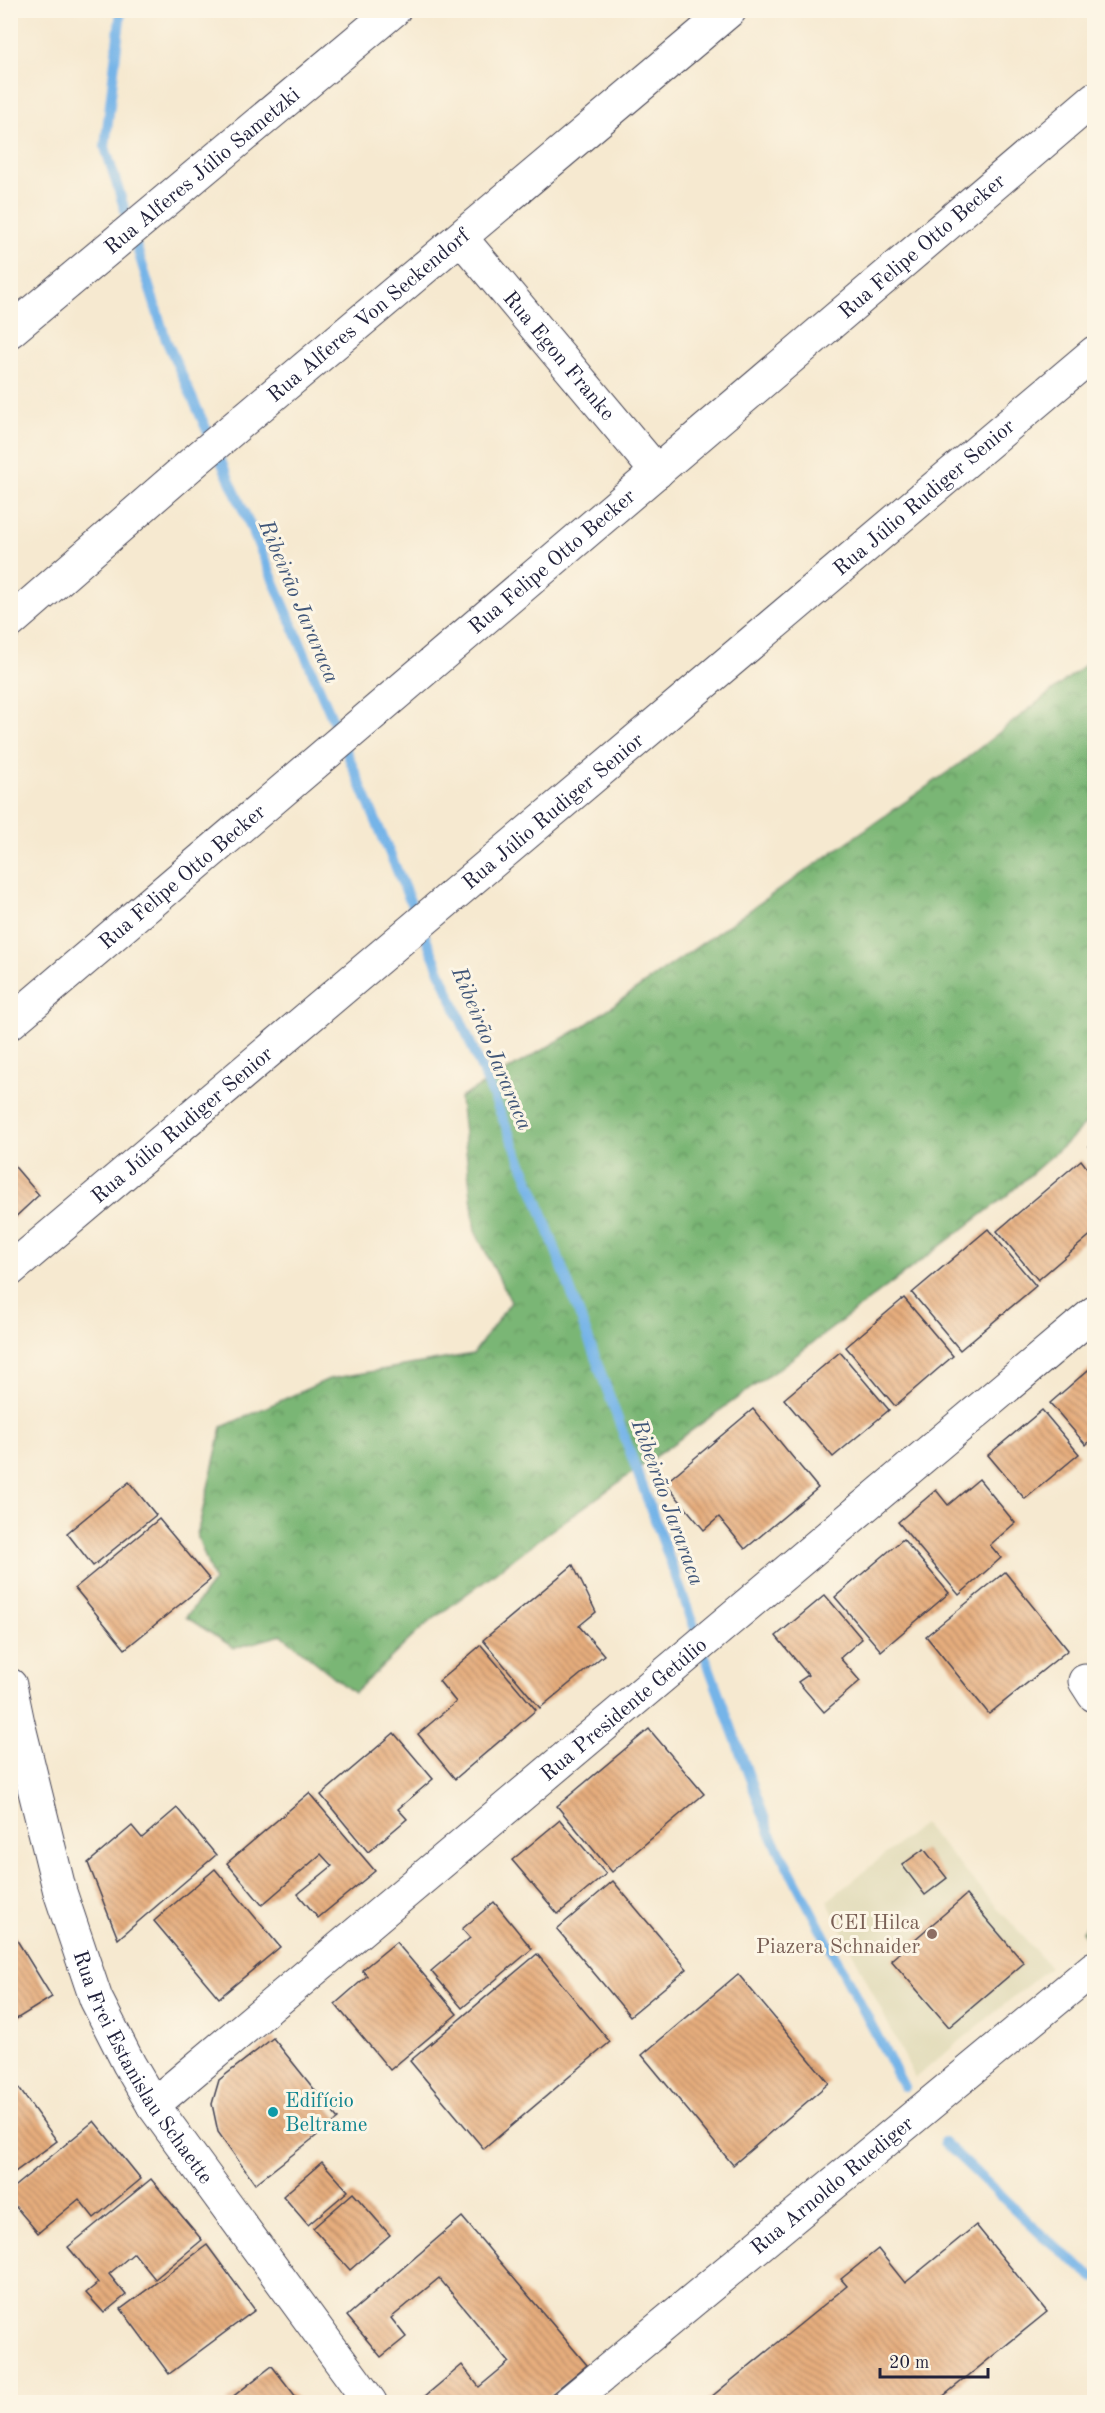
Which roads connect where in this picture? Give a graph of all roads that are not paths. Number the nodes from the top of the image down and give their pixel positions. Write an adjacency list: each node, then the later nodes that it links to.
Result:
1 (394, 10): 5 (street, Rua Alferes Júlio Sametzki)
2 (730, 10): 4 (street, Rua Alferes Von Seckendorf)
3 (1095, 99): 7 (street, Rua Felipe Otto Becker)
4 (461, 238): 7 (street, Rua Egon Franke); 8 (street, Rua Alferes Von Seckendorf)
5 (10, 332)
6 (1095, 353): 10 (street, Rua Júlio Rudiger Senior)
7 (657, 471): 9 (street, Rua Felipe Otto Becker)
8 (10, 622)
9 (10, 1023)
10 (10, 1270)
11 (1095, 1313): 14 (street, Rua Presidente Getúlio)
12 (10, 1685): 14 (street, Rua Frei Estanislau Schaette)
13 (1095, 1968): 16 (street, Rua Arnoldo Ruediger)
14 (153, 2105): 15 (street, Rua Frei Estanislau Schaette)
15 (370, 2403)
16 (570, 2403)

